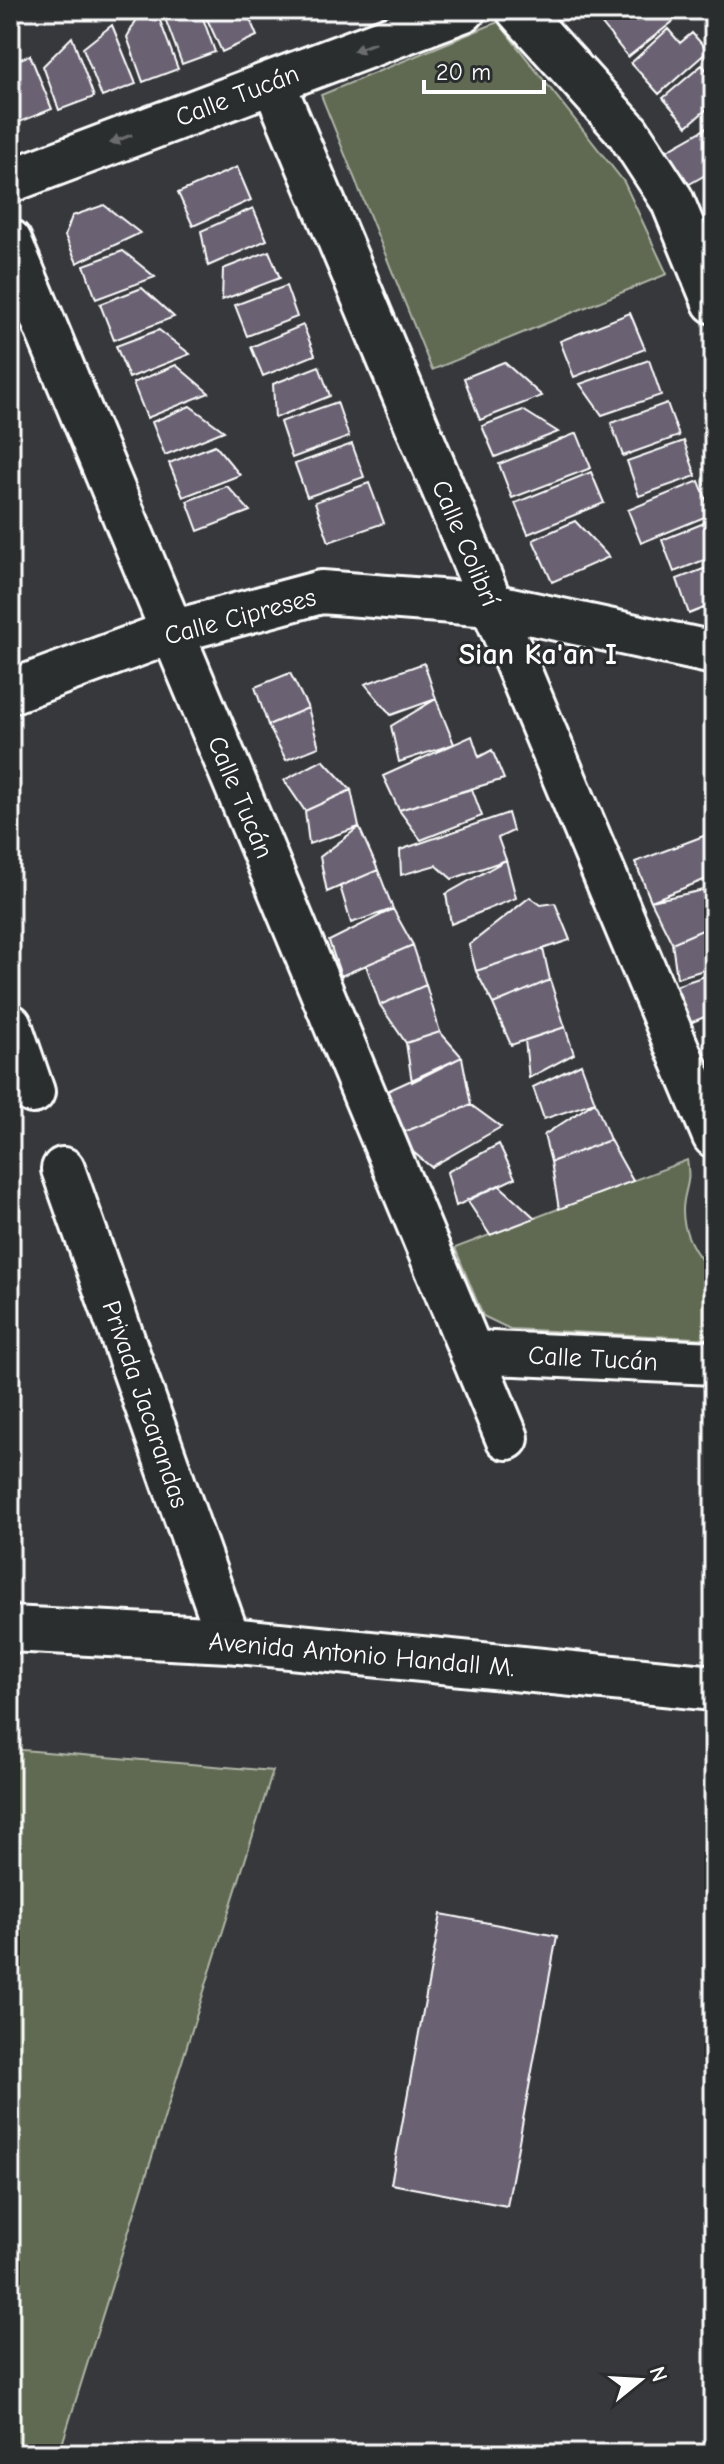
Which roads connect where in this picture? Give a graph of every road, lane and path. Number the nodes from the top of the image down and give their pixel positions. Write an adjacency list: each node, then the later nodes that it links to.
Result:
1 (464, 10): 3 (street, Calle Tucán, one-way to 3)
2 (518, 10): 6 (street)
3 (273, 82): 4 (street, Calle Tucán, one-way to 4); 7 (street, Calle Colibrí)
4 (10, 181)
5 (10, 241): 8 (street, Calle Tucán)
6 (714, 302)
7 (492, 605): 8 (street, Calle Cipreses); 9 (street, Calle Cipreses); 13 (street, Calle Colibrí)
8 (172, 632): 10 (street, Calle Cipreses); 15 (street, Calle Tucán)
9 (714, 653)
10 (10, 692)
11 (10, 1025): 12 (street)
12 (33, 1092)
13 (714, 1136)
14 (63, 1169): 19 (street, Privada Jacarandas)
15 (471, 1352): 16 (street, Calle Tucán); 17 (street, Calle Tucán)
16 (714, 1363)
17 (507, 1438)
18 (10, 1629): 19 (street, Avenida Antonio Handall M.)
19 (229, 1640): 20 (street, Avenida Antonio Handall M.)
20 (714, 1688)

